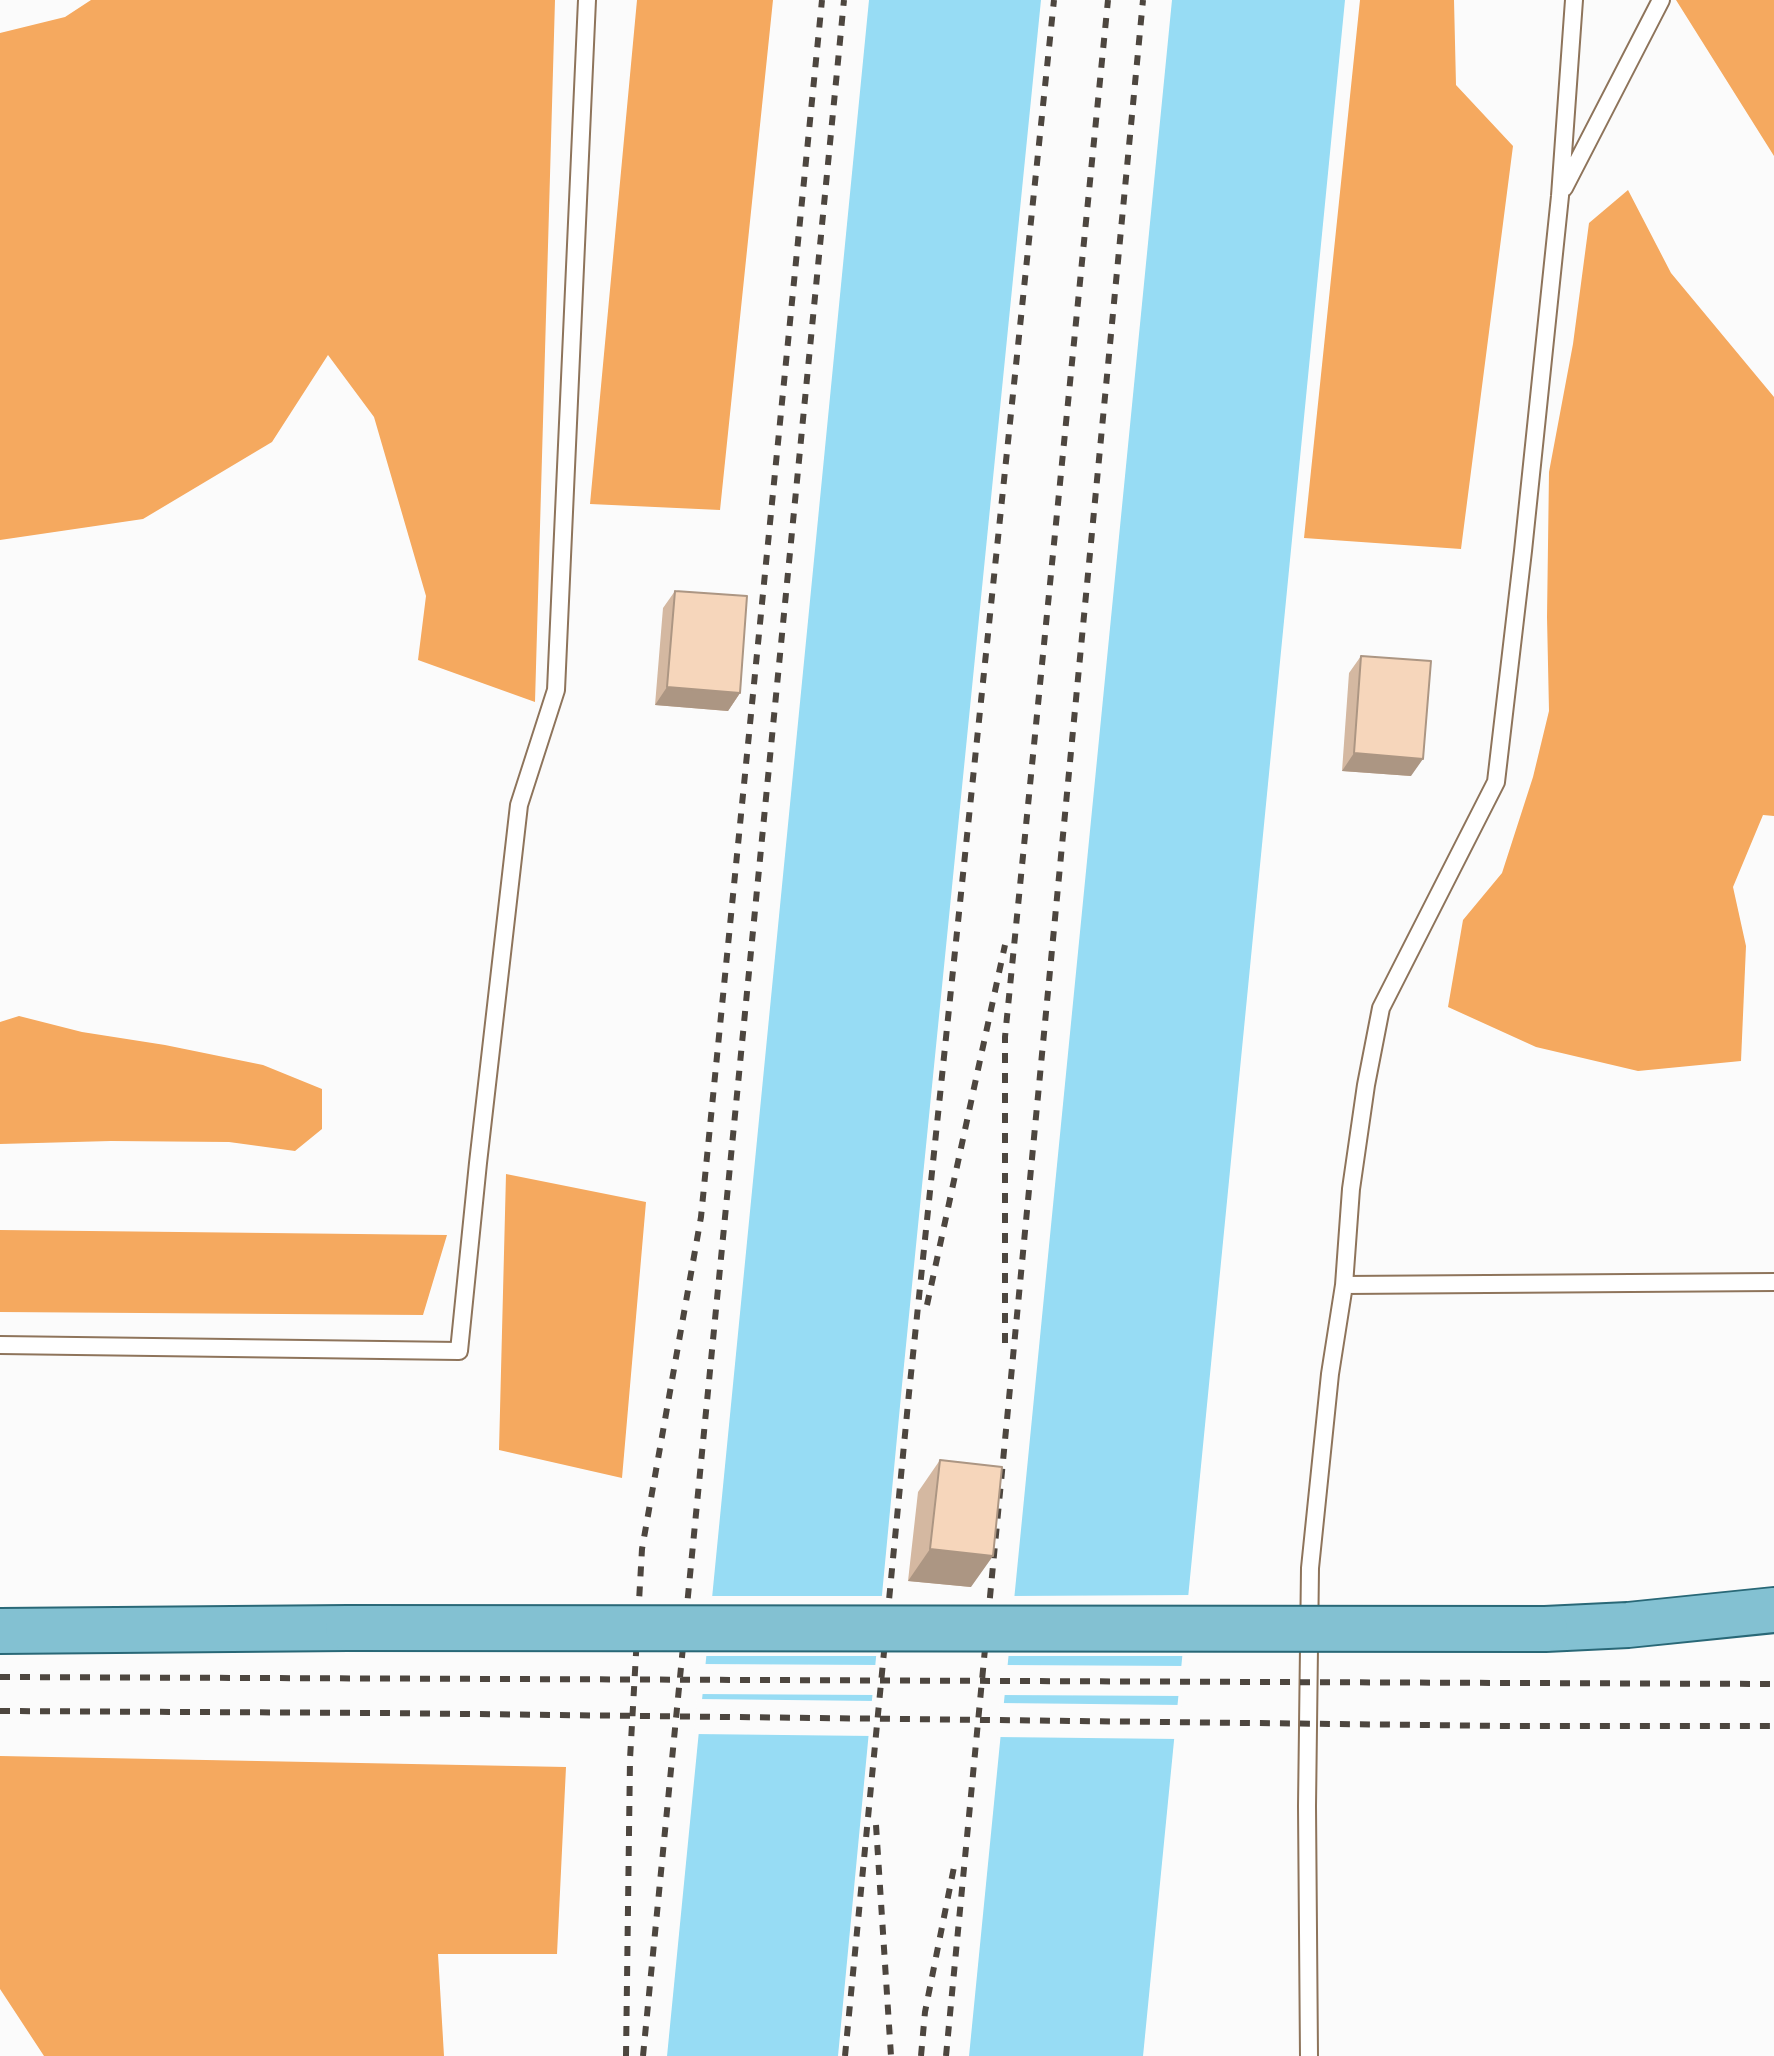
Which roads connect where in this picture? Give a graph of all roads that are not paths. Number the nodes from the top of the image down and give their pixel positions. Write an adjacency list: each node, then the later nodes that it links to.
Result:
1 (587, 0): 7 (lane)
2 (1574, 0): 4 (lane)
3 (1661, 0): 4 (lane)
4 (1560, 196): 6 (lane)
5 (1774, 1282): 6 (lane)
6 (1344, 1285): 10 (lane)
7 (0, 1345)
8 (1774, 1610): 9 (main road, bridge)
9 (0, 1631)
10 (1309, 2056)

